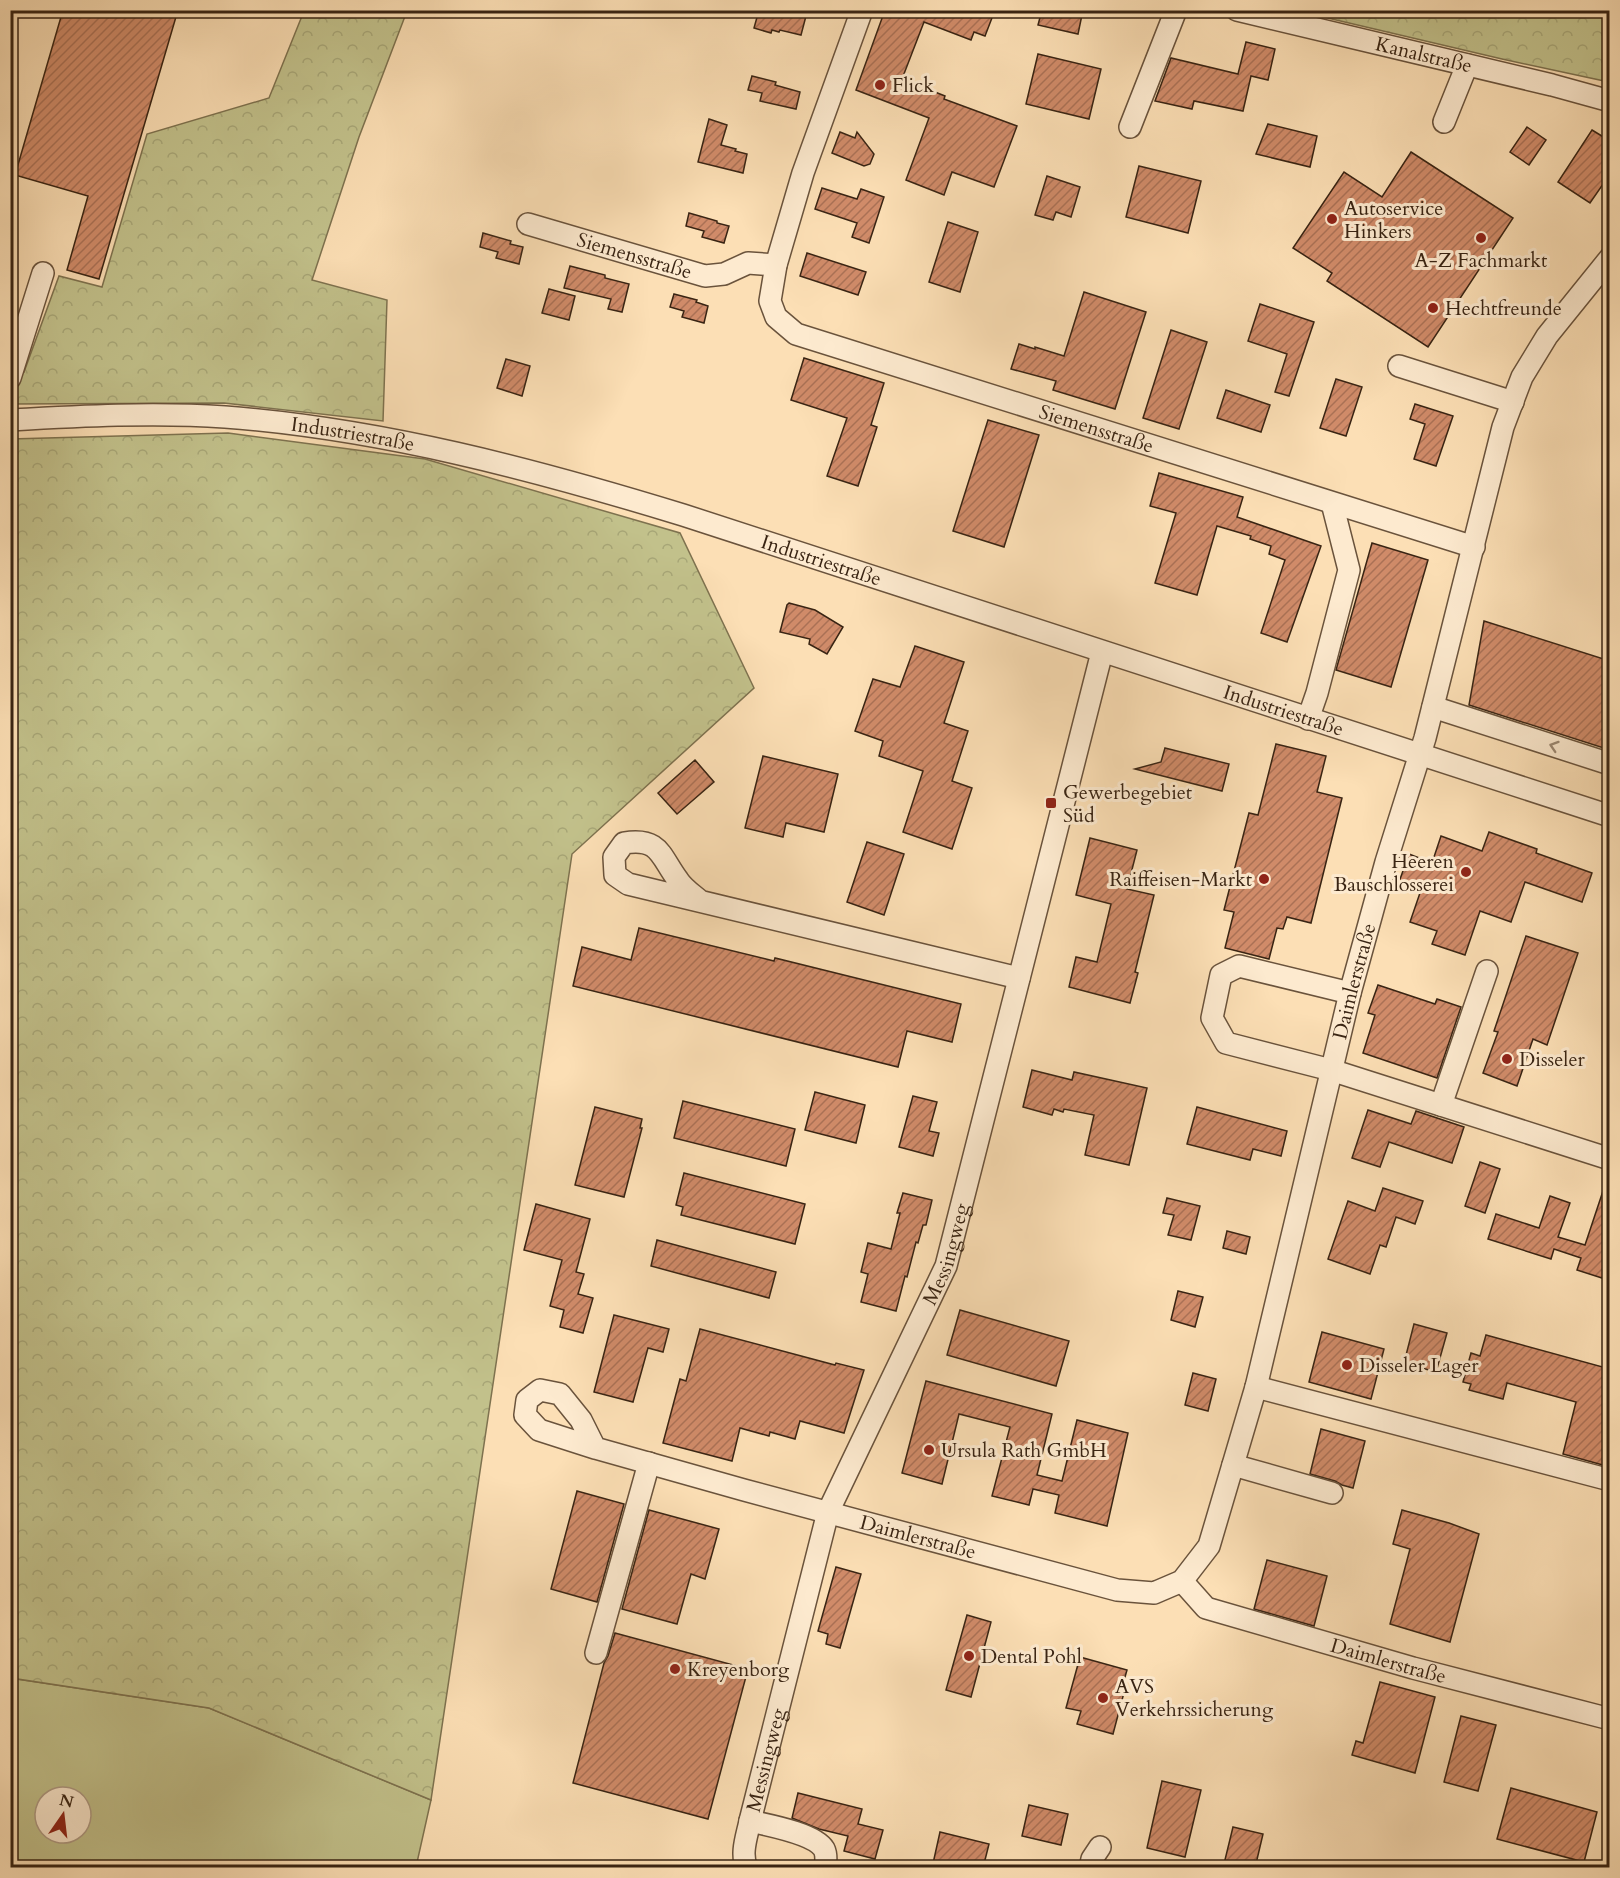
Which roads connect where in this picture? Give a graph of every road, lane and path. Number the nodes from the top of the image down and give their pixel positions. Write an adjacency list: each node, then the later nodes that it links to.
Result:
1 (862, 10): 10 (street, Siemensstraße)
2 (1176, 10): 7 (street)
3 (1238, 10): 4 (street, Kanalstraße)
4 (1467, 65): 5 (street, Kanalstraße); 6 (street)
5 (1610, 101)
6 (1444, 122)
7 (1130, 127)
8 (528, 224): 10 (street, Siemensstraße)
9 (1610, 258): 14 (street)
10 (776, 265): 16 (street, Siemensstraße)
11 (43, 273): 13 (street)
12 (1399, 366): 14 (street)
13 (10, 378)
14 (1512, 402): 17 (street)
15 (10, 420): 18 (street, Industriestraße)
16 (1332, 503): 17 (street, Siemensstraße); 20 (street)
17 (1474, 548): 19 (street)
18 (1102, 652): 20 (street, Industriestraße); 26 (street, Messingweg)
19 (1433, 707): 21 (street); 22 (street, one-way to 19)
20 (1308, 719): 21 (street, Industriestraße)
21 (1421, 755): 23 (street, Industriestraße); 27 (street, Daimlerstraße)
22 (1610, 764)
23 (1610, 816)
24 (699, 900): 26 (street)
25 (1487, 971): 29 (street)
26 (1019, 978): 37 (street, Messingweg)
27 (1350, 993): 28 (street, Daimlerstraße); 28 (street)
28 (1331, 1070): 29 (street); 31 (street, Daimlerstraße)
29 (1441, 1105): 30 (street)
30 (1610, 1159)
31 (1256, 1387): 34 (street, Daimlerstraße); 35 (street)
32 (595, 1448): 33 (street)
33 (649, 1463): 37 (street); 39 (street)
34 (1233, 1465): 36 (street); 38 (street, Daimlerstraße)
35 (1610, 1480)
36 (1332, 1493)
37 (828, 1512): 38 (street, Daimlerstraße); 41 (street, Messingweg)
38 (1182, 1581): 40 (street, Daimlerstraße)
39 (596, 1653)
40 (1610, 1719)
41 (750, 1821): 43 (street, Messingweg); 44 (street)
42 (1100, 1847): 45 (street)
43 (747, 1868)
44 (825, 1868)
45 (1090, 1868)

